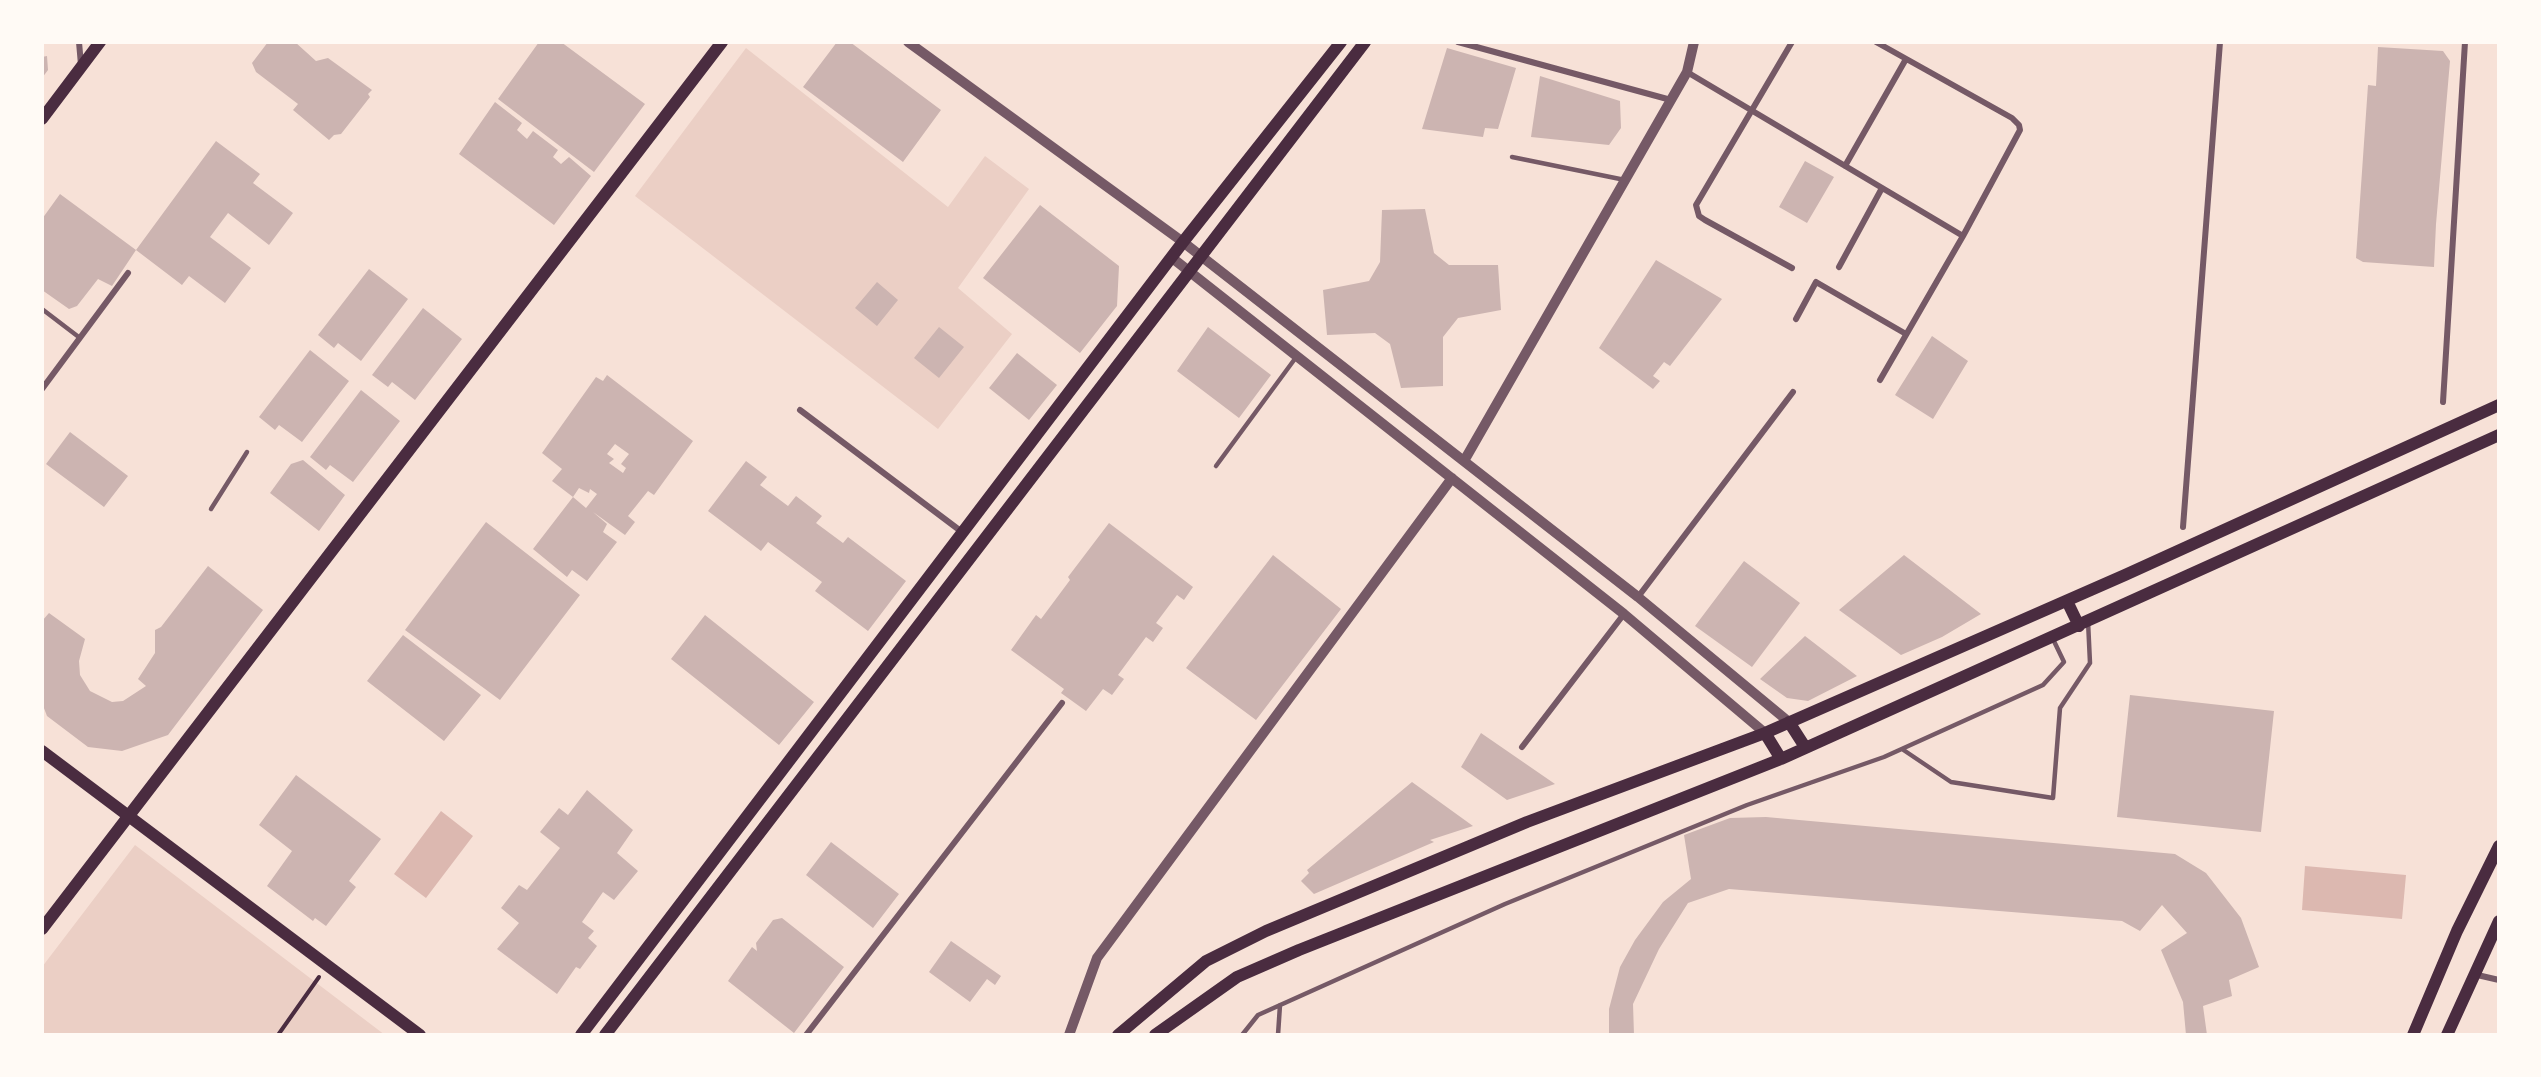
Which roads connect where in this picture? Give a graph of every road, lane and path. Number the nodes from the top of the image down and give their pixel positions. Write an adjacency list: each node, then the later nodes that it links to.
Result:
1 (79, 42): 14 (street)
2 (100, 42): 14 (main road)
3 (722, 42): 67 (main road)
4 (908, 42): 26 (street)
5 (1341, 42): 21 (main road)
6 (1365, 42): 24 (main road)
7 (1458, 42): 16 (street)
8 (1694, 42): 15 (street)
9 (1792, 42): 17 (street)
10 (1876, 42): 13 (street)
11 (2220, 42): 52 (street)
12 (2465, 42): 41 (street)
13 (1906, 59): 20 (street); 25 (street)
14 (81, 66): 18 (main road)
15 (1687, 72): 16 (street); 17 (street)
16 (1671, 100): 22 (street)
17 (1752, 111): 20 (street); 30 (street)
18 (42, 118)
19 (1512, 157): 22 (lane)
20 (1845, 166): 23 (street)
21 (1236, 175): 24 (main road); 26 (main road)
22 (1625, 180): 47 (street)
23 (1881, 188): 25 (street); 29 (street)
24 (1251, 189): 27 (main road)
25 (1963, 236): 35 (street)
26 (1183, 242): 27 (street); 28 (main road)
27 (1200, 256): 31 (main road); 47 (street)
28 (1172, 257): 31 (street); 46 (main road)
29 (1839, 267)
30 (1792, 268)
31 (1188, 271): 37 (street); 49 (main road)
32 (128, 273): 36 (street)
33 (42, 309): 36 (lane)
34 (1796, 319): 35 (street)
35 (1906, 334): 38 (street)
36 (80, 338): 39 (street)
37 (1297, 356): 48 (lane); 50 (street)
38 (1880, 380)
39 (42, 389)
40 (1792, 392): 54 (street)
41 (2444, 402)
42 (2499, 405): 55 (main road)
43 (800, 410): 53 (street)
44 (2499, 435): 57 (main road)
45 (248, 453): 51 (lane)
46 (1023, 453): 49 (main road); 53 (main road)
47 (1464, 461): 54 (street)
48 (1216, 466)
49 (1039, 467): 78 (main road)
50 (1452, 478): 56 (street); 80 (street)
51 (211, 509)
52 (2183, 528)
53 (962, 533): 77 (main road)
54 (1638, 597): 56 (street); 60 (street)
55 (2067, 601): 57 (main road); 60 (main road)
56 (1624, 614): 61 (street); 62 (street)
57 (2083, 623): 58 (main road); 64 (lane)
58 (2052, 638): 63 (main road); 64 (lane)
59 (1062, 703): 79 (street)
60 (1789, 722): 61 (main road); 63 (main road)
61 (1765, 733): 66 (main road); 81 (main road)
62 (1522, 747)
63 (1805, 747): 66 (main road)
64 (1902, 749): 74 (lane)
65 (42, 751): 67 (main road)
66 (1781, 759): 82 (main road)
67 (128, 816): 70 (main road); 71 (main road)
68 (2499, 846): 85 (main road)
69 (2499, 921): 72 (main road)
70 (42, 929)
71 (327, 966): 75 (path); 76 (main road)
72 (2473, 974): 73 (street); 86 (main road)
73 (2499, 980)
74 (1280, 1005): 83 (lane); 84 (lane)
75 (278, 1035)
76 (420, 1035)
77 (581, 1035)
78 (605, 1035)
79 (806, 1035)
80 (1069, 1035)
81 (1118, 1035)
82 (1155, 1035)
83 (1242, 1035)
84 (1278, 1035)
85 (2414, 1035)
86 (2447, 1035)

